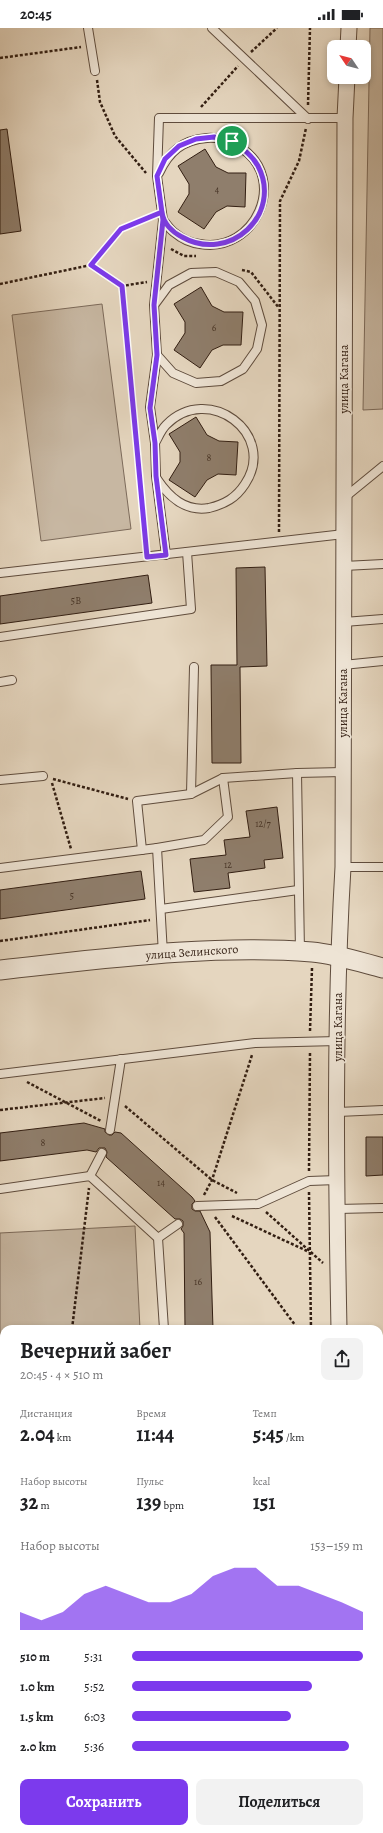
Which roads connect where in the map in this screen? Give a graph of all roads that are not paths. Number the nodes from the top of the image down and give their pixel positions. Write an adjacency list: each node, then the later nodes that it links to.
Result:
1 (88, 28): 5 (lane)
2 (212, 28): 8 (lane)
3 (349, 28): 4 (street)
4 (348, 40)
5 (95, 71)
6 (347, 84): 7 (street, улица Кагана)
7 (345, 118): 8 (lane); 16 (street, улица Кагана)
8 (308, 119): 9 (lane)
9 (157, 176): 10 (lane); 10 (lane)
10 (162, 216): 11 (lane)
11 (154, 305): 12 (lane); 12 (lane)
12 (157, 355): 13 (lane)
13 (155, 443): 15 (lane); 15 (lane)
14 (383, 466): 16 (lane)
15 (156, 476): 19 (lane)
16 (344, 498): 17 (street, улица Кагана)
17 (344, 534): 18 (lane); 21 (street, улица Кагана)
18 (187, 552): 19 (lane); 25 (lane)
19 (166, 555): 22 (lane)
20 (383, 564): 21 (lane)
21 (344, 566): 24 (street, улица Кагана)
22 (0, 573)
23 (383, 619): 24 (lane)
24 (344, 622): 27 (street, улица Кагана)
25 (0, 637)
26 (383, 661): 27 (lane)
27 (343, 664): 31 (street, улица Кагана)
28 (194, 667): 36 (lane)
29 (12, 680): 30 (lane)
30 (0, 682)
31 (343, 772): 32 (lane); 39 (street, улица Кагана)
32 (296, 773): 34 (lane); 42 (lane)
33 (43, 776): 35 (lane)
34 (223, 778): 36 (lane); 37 (lane)
35 (0, 780)
36 (191, 794): 38 (lane)
37 (157, 848): 38 (lane); 43 (lane)
38 (142, 850): 41 (lane)
39 (343, 867): 40 (lane); 46 (street, улица Кагана)
40 (383, 867)
41 (0, 868)
42 (298, 890): 43 (lane); 44 (lane)
43 (161, 909): 45 (lane)
44 (306, 952): 45 (street, улица Зелинского); 46 (street, улица Зелинского)
45 (163, 954): 48 (street, улица Зелинского)
46 (338, 957): 47 (street, улица Зелинского); 49 (street, улица Кагана)
47 (383, 968)
48 (0, 970)
49 (338, 1041): 50 (lane); 53 (street, улица Кагана)
50 (121, 1059): 51 (lane); 54 (lane)
51 (0, 1074)
52 (383, 1110): 53 (lane)
53 (338, 1112): 57 (street, улица Кагана)
54 (110, 1128)
55 (102, 1153): 56 (lane)
56 (90, 1176): 58 (lane); 63 (lane)
57 (336, 1180): 59 (lane); 61 (street, улица Кагана)
58 (0, 1189)
59 (197, 1206)
60 (383, 1208): 61 (lane)
61 (337, 1209): 65 (street, улица Кагана)
62 (178, 1224): 63 (lane)
63 (158, 1238): 64 (lane)
64 (164, 1325)
65 (339, 1325)

